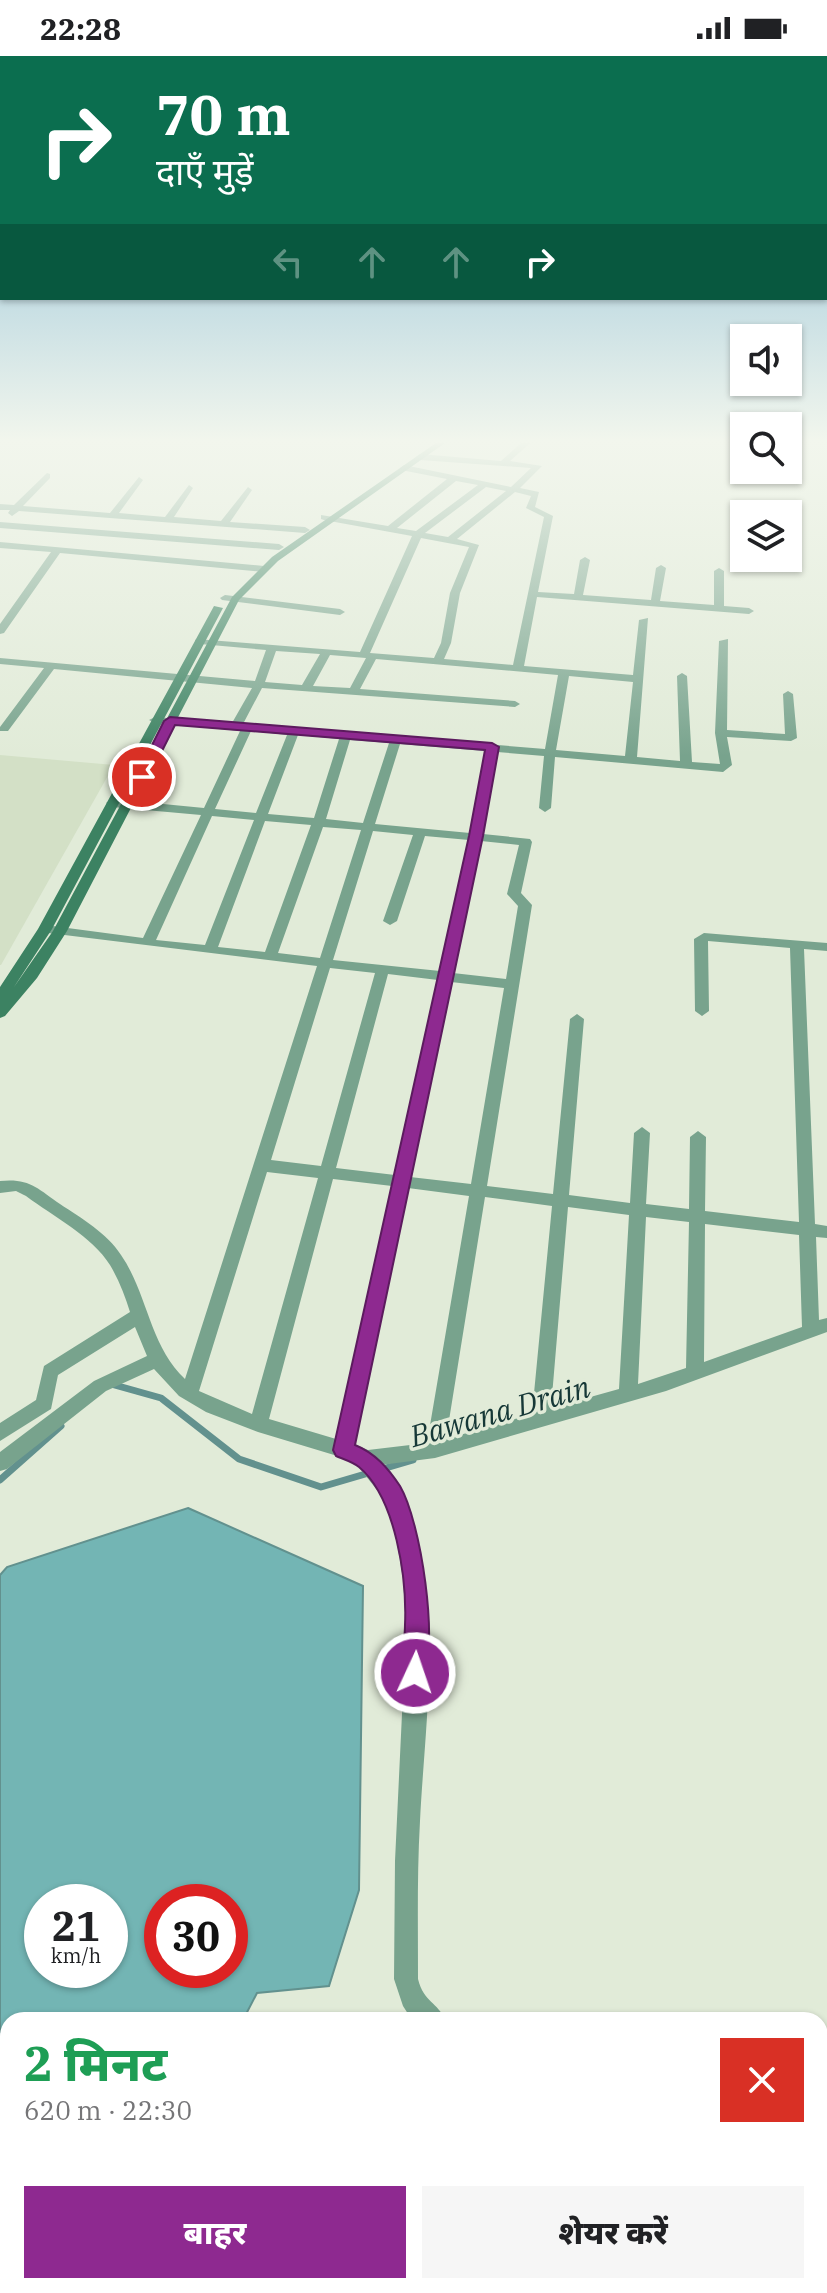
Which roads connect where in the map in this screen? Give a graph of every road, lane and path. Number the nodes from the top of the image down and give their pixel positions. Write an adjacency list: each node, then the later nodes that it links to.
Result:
1 (28, 547): 8 (street)
2 (157, 547): 9 (street)
3 (279, 547): 11 (main road)
4 (287, 547): 11 (main road)
5 (412, 547): 27 (street)
6 (473, 547): 28 (street)
7 (542, 547): 15 (street)
8 (58, 550): 9 (street); 22 (street)
9 (150, 558): 11 (street)
10 (585, 560): 14 (street)
11 (259, 568): 16 (main road)
12 (661, 568): 17 (street)
13 (719, 571): 18 (street)
14 (579, 593): 15 (street); 17 (street)
15 (532, 594): 31 (street)
16 (230, 599): 20 (street); 23 (main road)
17 (656, 599): 18 (street)
18 (719, 608): 19 (street)
19 (749, 611)
20 (340, 612)
21 (644, 620): 35 (street)
22 (0, 631)
23 (206, 641): 25 (street); 34 (main road); 36 (main road)
24 (724, 641): 47 (street)
25 (272, 647): 26 (street); 37 (street)
26 (327, 651): 27 (street); 38 (street)
27 (368, 654): 28 (street); 39 (street)
28 (438, 660): 31 (street)
29 (0, 661): 30 (street)
30 (51, 666): 34 (street); 45 (street)
31 (518, 667): 32 (street)
32 (564, 672): 35 (street); 51 (street)
33 (682, 676): 53 (street)
34 (179, 679): 36 (street); 42 (main road)
35 (639, 679): 52 (street)
36 (193, 680): 37 (street); 43 (main road)
37 (259, 685): 38 (street); 44 (street)
38 (306, 688): 39 (street)
39 (353, 692): 41 (street)
40 (788, 694): 47 (street)
41 (515, 704)
42 (155, 720): 43 (street); 54 (main road)
43 (170, 721): 44 (street); 55 (main road)
44 (242, 727): 46 (street); 57 (street)
45 (4, 729)
46 (294, 730): 48 (street); 58 (street)
47 (721, 733): 53 (street)
48 (346, 734): 49 (street); 59 (street)
49 (396, 738): 50 (street); 60 (street)
50 (492, 747): 51 (street); 62 (street)
51 (550, 752): 52 (street); 56 (street)
52 (631, 758): 53 (street)
53 (686, 763)
54 (112, 803): 55 (street); 64 (main road)
55 (129, 805): 57 (street); 65 (main road)
56 (545, 808)
57 (208, 813): 58 (street); 66 (street)
58 (262, 819): 59 (street); 69 (street)
59 (318, 824): 60 (street); 70 (street)
60 (369, 828): 61 (street); 71 (street)
61 (420, 832): 62 (street); 63 (street)
62 (476, 836): 73 (street); 74 (street)
63 (390, 921)
64 (45, 929): 65 (street); 75 (main road)
65 (60, 931): 66 (street); 77 (main road)
66 (148, 943): 69 (street)
67 (797, 944): 68 (street); 76 (street); 89 (street)
68 (827, 947)
69 (210, 950): 70 (street)
70 (270, 957): 71 (street)
71 (326, 963): 72 (street); 81 (street)
72 (383, 969): 73 (street); 82 (street)
73 (445, 976): 74 (street); 83 (street)
74 (512, 984): 85 (street)
75 (0, 998)
76 (702, 1011)
77 (0, 1013)
78 (577, 1019): 86 (street)
79 (642, 1133): 87 (street)
80 (698, 1137): 88 (street)
81 (261, 1165): 82 (street); 95 (street)
82 (328, 1173): 83 (street); 98 (street)
83 (401, 1182): 85 (street); 100 (street)
84 (0, 1187): 91 (street)
85 (478, 1191): 86 (street); 101 (street)
86 (562, 1200): 87 (street); 97 (street)
87 (637, 1209): 88 (street); 96 (street)
88 (698, 1215): 89 (street); 94 (street)
89 (808, 1229): 90 (street); 92 (street)
90 (827, 1232)
91 (140, 1315): 93 (street); 99 (street)
92 (819, 1327): 94 (street)
93 (155, 1360): 95 (street); 102 (street)
94 (695, 1371): 96 (street)
95 (189, 1394): 98 (street)
96 (628, 1394): 97 (street)
97 (541, 1419): 101 (street)
98 (258, 1424): 100 (street)
99 (0, 1433)
100 (343, 1450): 103 (street)
101 (435, 1450): 103 (street)
102 (0, 1463)
103 (369, 1463): 104 (street)
104 (421, 2012)

